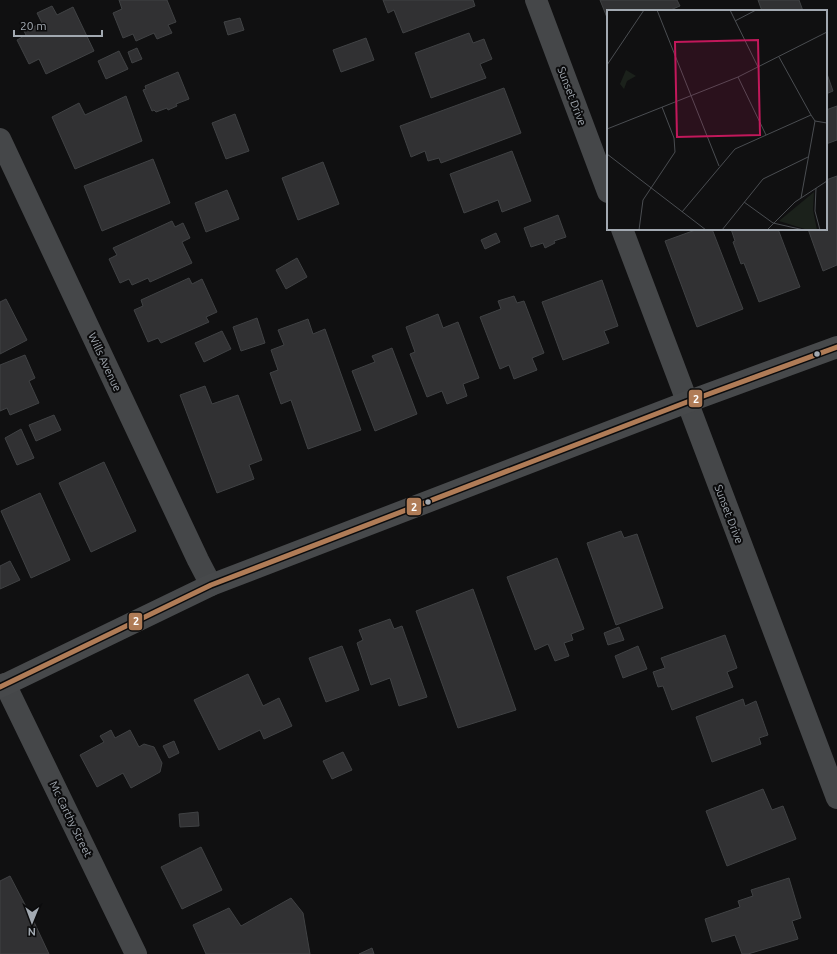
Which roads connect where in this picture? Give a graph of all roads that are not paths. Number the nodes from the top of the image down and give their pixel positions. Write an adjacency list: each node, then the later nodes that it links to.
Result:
1 (536, 0): 3 (street, Sunset Drive)
2 (0, 139): 7 (street, Wills Avenue)
3 (607, 189)
4 (622, 230): 6 (street, Sunset Drive)
5 (837, 347): 6 (main road)
6 (687, 402): 7 (main road); 9 (street, Sunset Drive)
7 (211, 585): 8 (main road)
8 (3, 686): 10 (street, Mc Carthy Street)
9 (837, 798)
10 (136, 954)

